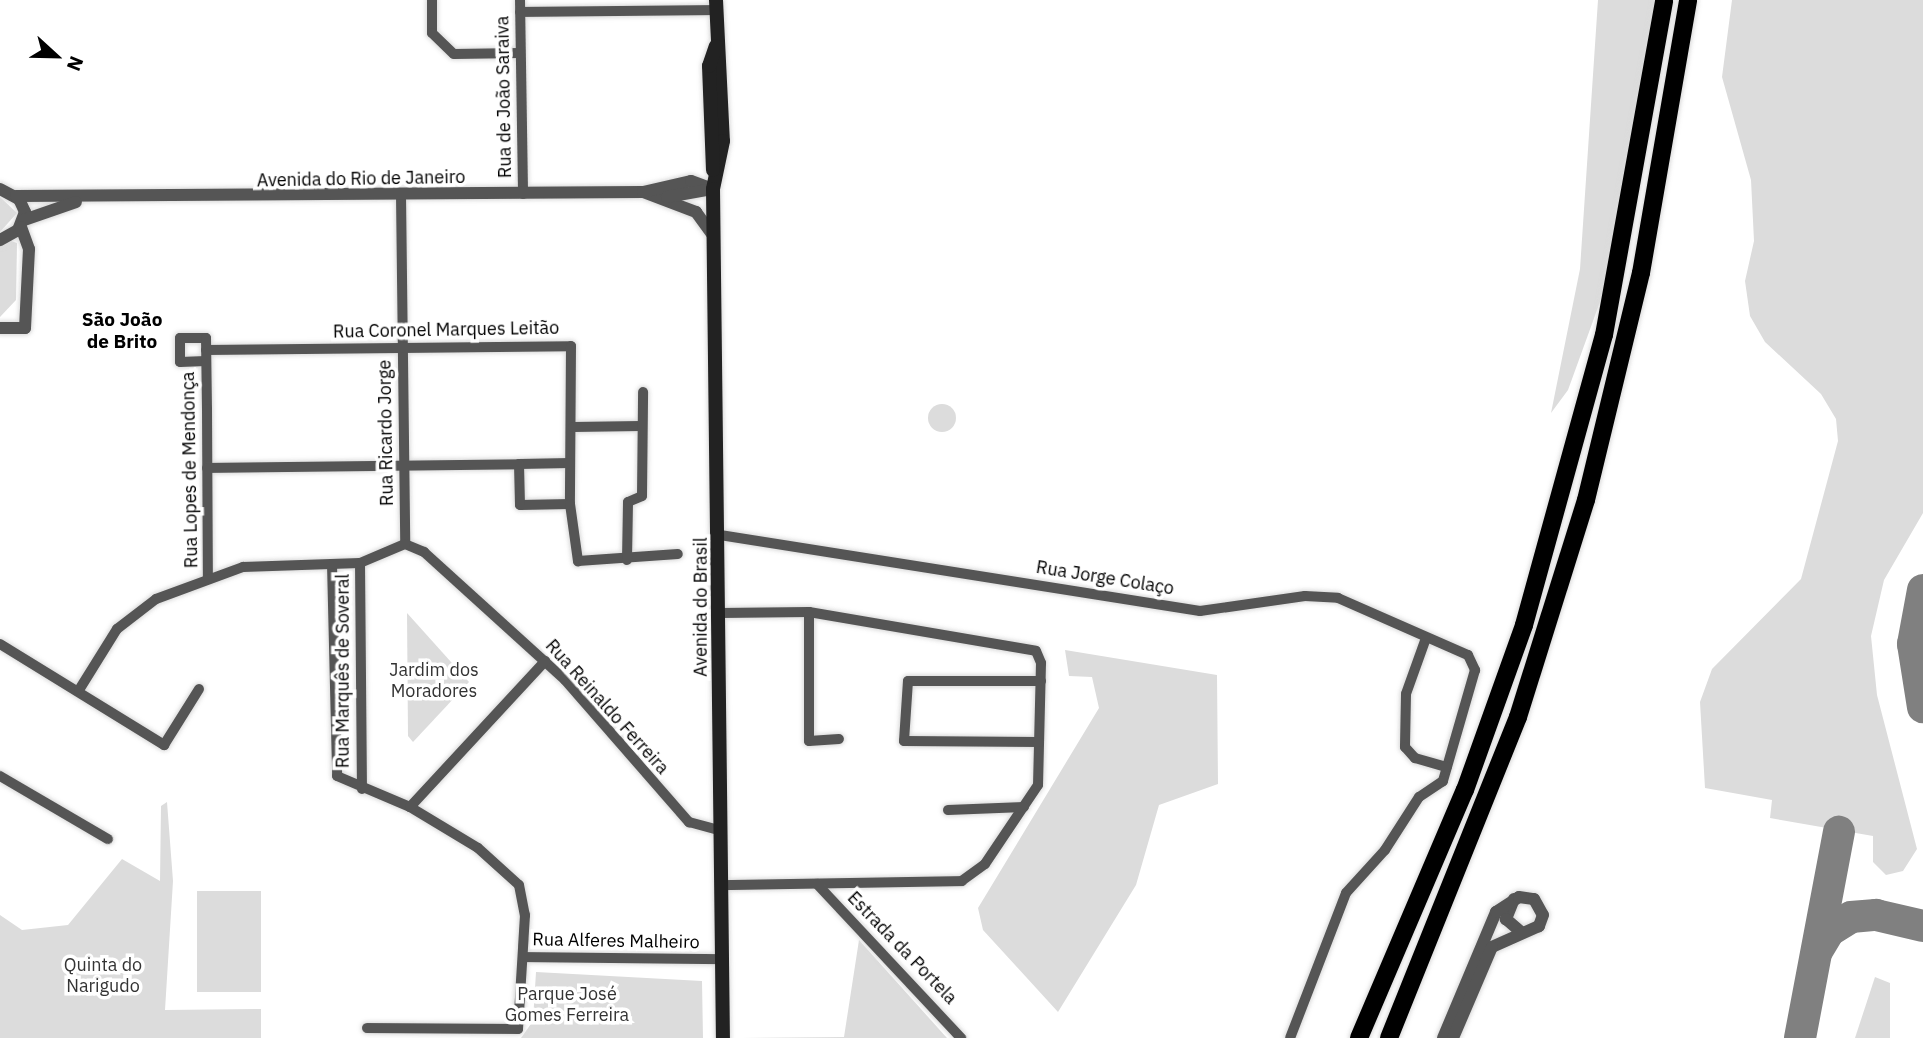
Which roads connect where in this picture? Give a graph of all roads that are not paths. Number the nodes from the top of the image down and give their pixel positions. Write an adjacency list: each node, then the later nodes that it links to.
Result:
1 (432, 0): 7 (street)
2 (1664, 0): 65 (highway)
3 (1688, 0): 66 (highway)
4 (624, 5): 5 (street); 6 (street)
5 (716, 5): 8 (main road, Avenida do Brasil)
6 (520, 6): 7 (street, Rua de João Saraiva)
7 (520, 53): 11 (street, Rua de João Saraiva)
8 (713, 182): 10 (street, Avenida do Rio de Janeiro); 14 (street, Avenida do Rio de Janeiro); 17 (main road, Avenida do Brasil)
9 (0, 189): 13 (street, Avenida do Rio de Janeiro)
10 (643, 192): 11 (street, Avenida do Rio de Janeiro); 14 (street, Avenida do Rio de Janeiro)
11 (523, 194): 12 (street, Avenida do Rio de Janeiro)
12 (401, 195): 15 (street, Avenida do Rio de Janeiro); 20 (street, Rua Ricardo Jorge)
13 (16, 196): 15 (street, Avenida do Rio de Janeiro); 16 (street)
14 (660, 197): 17 (street, Avenida do Rio de Janeiro)
15 (79, 201): 16 (street, Avenida do Rio de Janeiro)
16 (22, 223): 18 (street, Avenida do Rio de Janeiro); 19 (street)
17 (713, 238): 30 (main road, Avenida do Brasil)
18 (0, 240)
19 (0, 328)
20 (403, 348): 21 (street, Rua Coronel Marques Leitão); 24 (street, Rua Coronel Marques Leitão); 27 (street, Rua Ricardo Jorge)
21 (206, 356): 28 (street, Rua Lopes de Mendonça)
22 (642, 392): 23 (street)
23 (641, 426): 24 (street); 33 (street)
24 (573, 427): 25 (street, Rua Coronel Marques Leitão)
25 (569, 463): 26 (street); 29 (street, Rua Coronel Marques Leitão)
26 (519, 464): 27 (street); 29 (street)
27 (404, 466): 28 (street); 31 (street, Rua Ricardo Jorge)
28 (207, 468): 36 (street, Rua Lopes de Mendonça)
29 (570, 504): 33 (street, Rua Coronel Marques Leitão)
30 (720, 535): 38 (main road, Avenida do Brasil); 39 (street, Rua Jorge Colaço)
31 (405, 544): 34 (street); 41 (street, Rua Reinaldo Ferreira)
32 (678, 554): 33 (street)
33 (627, 560)
34 (360, 563): 35 (street); 49 (street, Rua Marquês de Soveral)
35 (332, 564): 36 (street); 49 (street, Rua Marquês de Soveral)
36 (208, 579): 44 (street)
37 (808, 612): 38 (street); 42 (street); 45 (street)
38 (720, 613): 53 (main road, Avenida do Brasil)
39 (1426, 638): 47 (street); 47 (street, Rua Jorge Colaço)
40 (0, 644): 44 (street)
41 (545, 661): 50 (street); 53 (street, Rua Reinaldo Ferreira)
42 (1041, 681): 46 (street); 46 (street)
43 (199, 689): 44 (street)
44 (79, 690)
45 (839, 739)
46 (1039, 742): 51 (street)
47 (1447, 767): 64 (street)
48 (0, 776): 54 (street)
49 (362, 789): 50 (street)
50 (410, 807): 59 (street)
51 (1024, 807): 52 (street); 55 (street)
52 (948, 810)
53 (722, 831): 56 (main road, Avenida do Brasil)
54 (108, 839)
55 (817, 884): 56 (street); 63 (street, Estrada da Portela)
56 (722, 886): 60 (main road, Avenida do Brasil)
57 (1515, 899): 58 (street); 58 (street); 67 (street)
58 (1522, 933): 68 (street)
59 (523, 957): 60 (street, Rua Alferes Malheiro); 61 (street, Rua Alferes Malheiro)
60 (722, 958): 62 (main road, Avenida do Brasil)
61 (367, 1028)
62 (723, 1038)
63 (961, 1038)
64 (1290, 1038)
65 (1359, 1038)
66 (1389, 1038)
67 (1443, 1038)
68 (1453, 1038)

